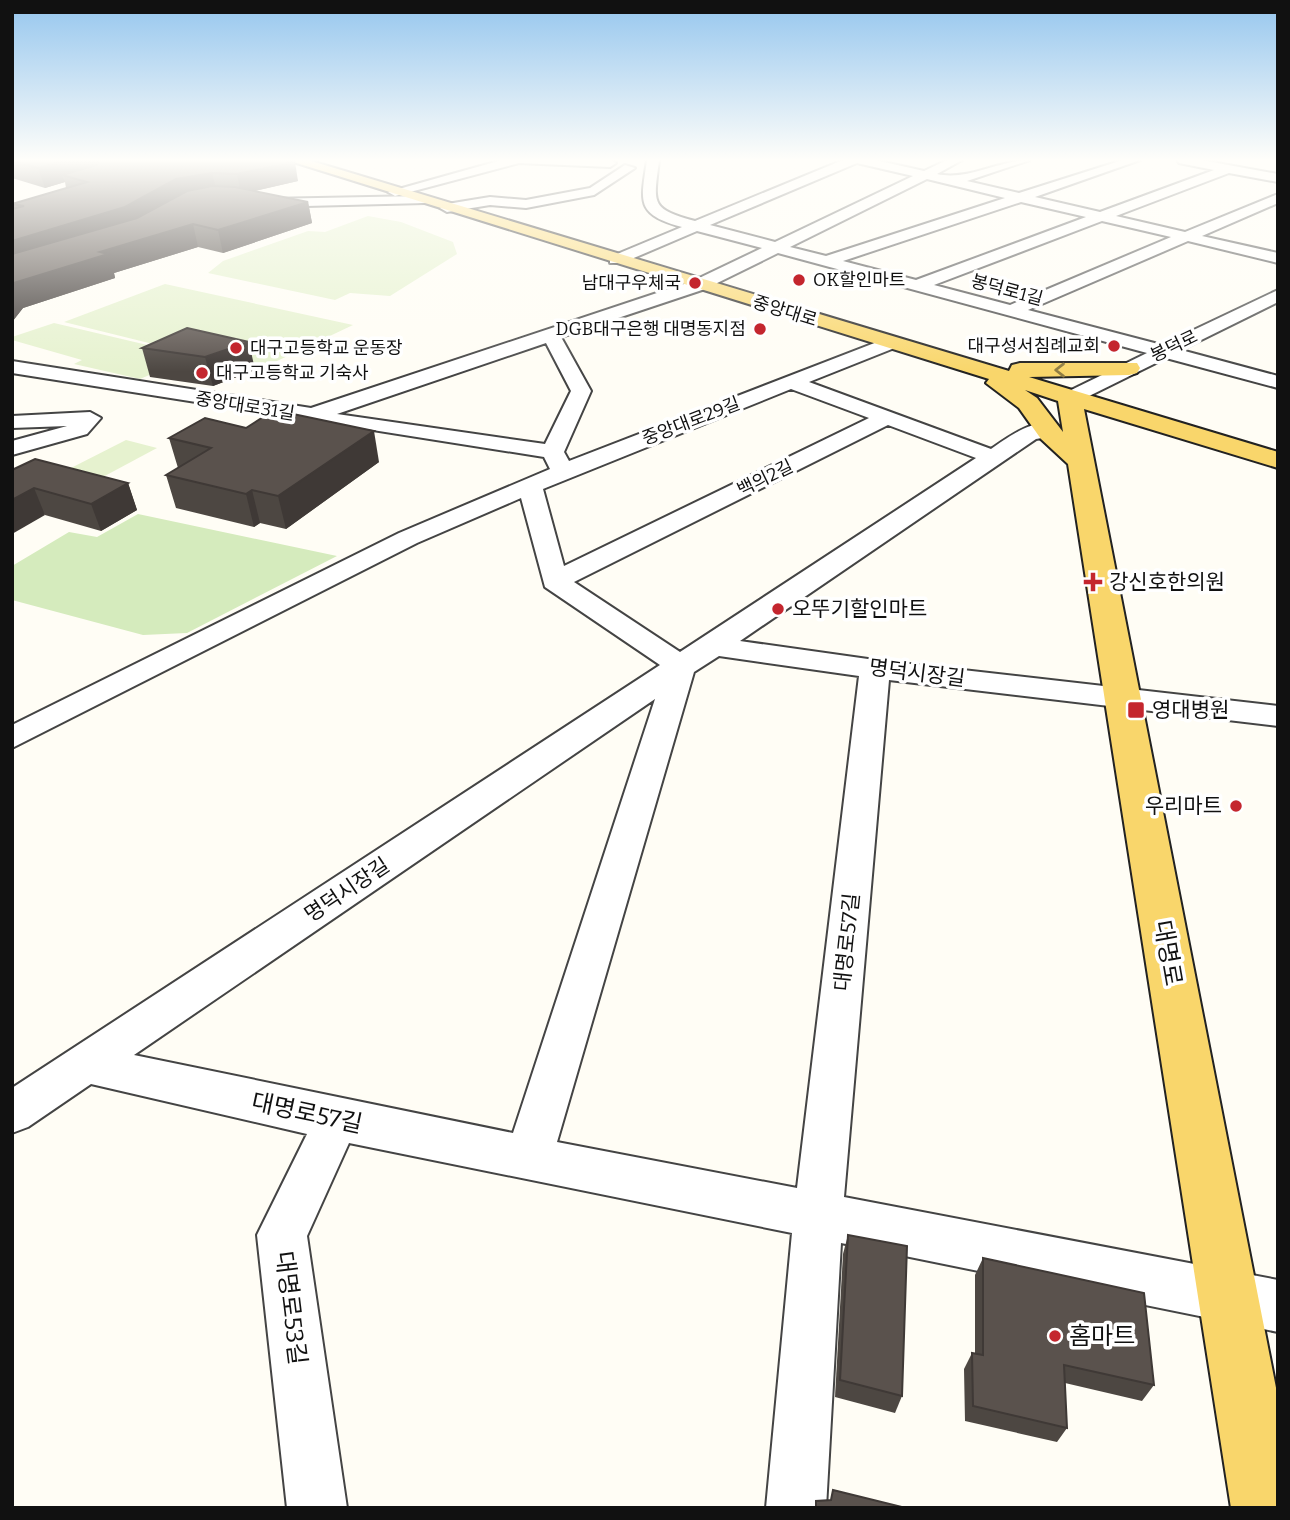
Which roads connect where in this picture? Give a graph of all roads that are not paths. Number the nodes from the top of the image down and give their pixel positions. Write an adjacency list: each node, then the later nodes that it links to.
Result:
1 (522, 231): 12 (main road, 중앙대로)
2 (681, 231): 12 (street)
3 (716, 231): 10 (street, 봉덕로1길)
4 (810, 231): 10 (street, 중앙대로31길)
5 (915, 231): 13 (street)
6 (1062, 231): 15 (street)
7 (1158, 231): 9 (street)
8 (1199, 231): 9 (street)
9 (1184, 237): 11 (street); 17 (street)
10 (777, 247): 13 (street, 봉덕로1길); 14 (street, 중앙대로31길)
11 (1278, 258)
12 (616, 260): 14 (main road, 중앙대로)
13 (826, 261): 15 (street, 봉덕로1길)
14 (699, 285): 18 (street, 중앙대로31길); 19 (main road, 중앙대로)
15 (916, 285): 17 (street, 봉덕로1길)
16 (1278, 295): 20 (street, 봉덕로)
17 (1010, 311): 20 (street, 봉덕로1길)
18 (551, 335): 30 (street, 중앙대로31길); 36 (street)
19 (890, 343): 23 (main road, 중앙대로); 25 (street, 중앙대로29길)
20 (1162, 351): 22 (street, 봉덕로); 26 (street, 봉덕로1길)
21 (12, 367): 24 (street, 중앙대로31길)
22 (1129, 368): 23 (main road, one-way to 23); 33 (street, 봉덕로); 34 (main road)
23 (976, 369): 33 (main road, 중앙대로); 33 (main road)
24 (97, 381): 27 (street); 30 (street, 중앙대로31길)
25 (791, 382): 31 (street); 39 (street, 중앙대로29길)
26 (1278, 382)
27 (62, 395)
28 (37, 400): 29 (street)
29 (12, 403)
30 (306, 416): 36 (street)
31 (884, 419): 37 (street); 41 (street, 백의2길)
32 (12, 422): 35 (street)
33 (1069, 432): 34 (main road, 중앙대로); 34 (main road); 37 (street, 명덕시장길); 44 (main road, 대명로)
34 (1186, 434): 38 (main road, 중앙대로)
35 (12, 448)
36 (552, 452): 39 (street)
37 (993, 457): 42 (street, 명덕시장길)
38 (1278, 460)
39 (563, 472): 40 (street, 중앙대로29길)
40 (530, 485): 41 (street); 46 (street, 중앙대로29길)
41 (555, 581): 42 (street, 명덕시장길)
42 (696, 656): 43 (street, 명덕시장길); 47 (street, 명덕시장길); 50 (street)
43 (875, 668): 44 (street, 명덕시장길); 51 (street, 대명로57길)
44 (1123, 696): 45 (street, 명덕시장길); 52 (main road, 대명로)
45 (1278, 716)
46 (12, 738)
47 (86, 1064): 48 (street, 명덕시장길); 49 (street, 대명로57길)
48 (12, 1113)
49 (338, 1120): 50 (street, 대명로57길); 54 (street, 대명로53길)
50 (529, 1157): 51 (street, 대명로57길)
51 (818, 1215): 52 (street, 대명로57길); 55 (street, 대명로57길)
52 (1228, 1296): 53 (street, 대명로57길); 56 (main road, 대명로)
53 (1278, 1306)
54 (317, 1508)
55 (796, 1508)
56 (1265, 1508)

